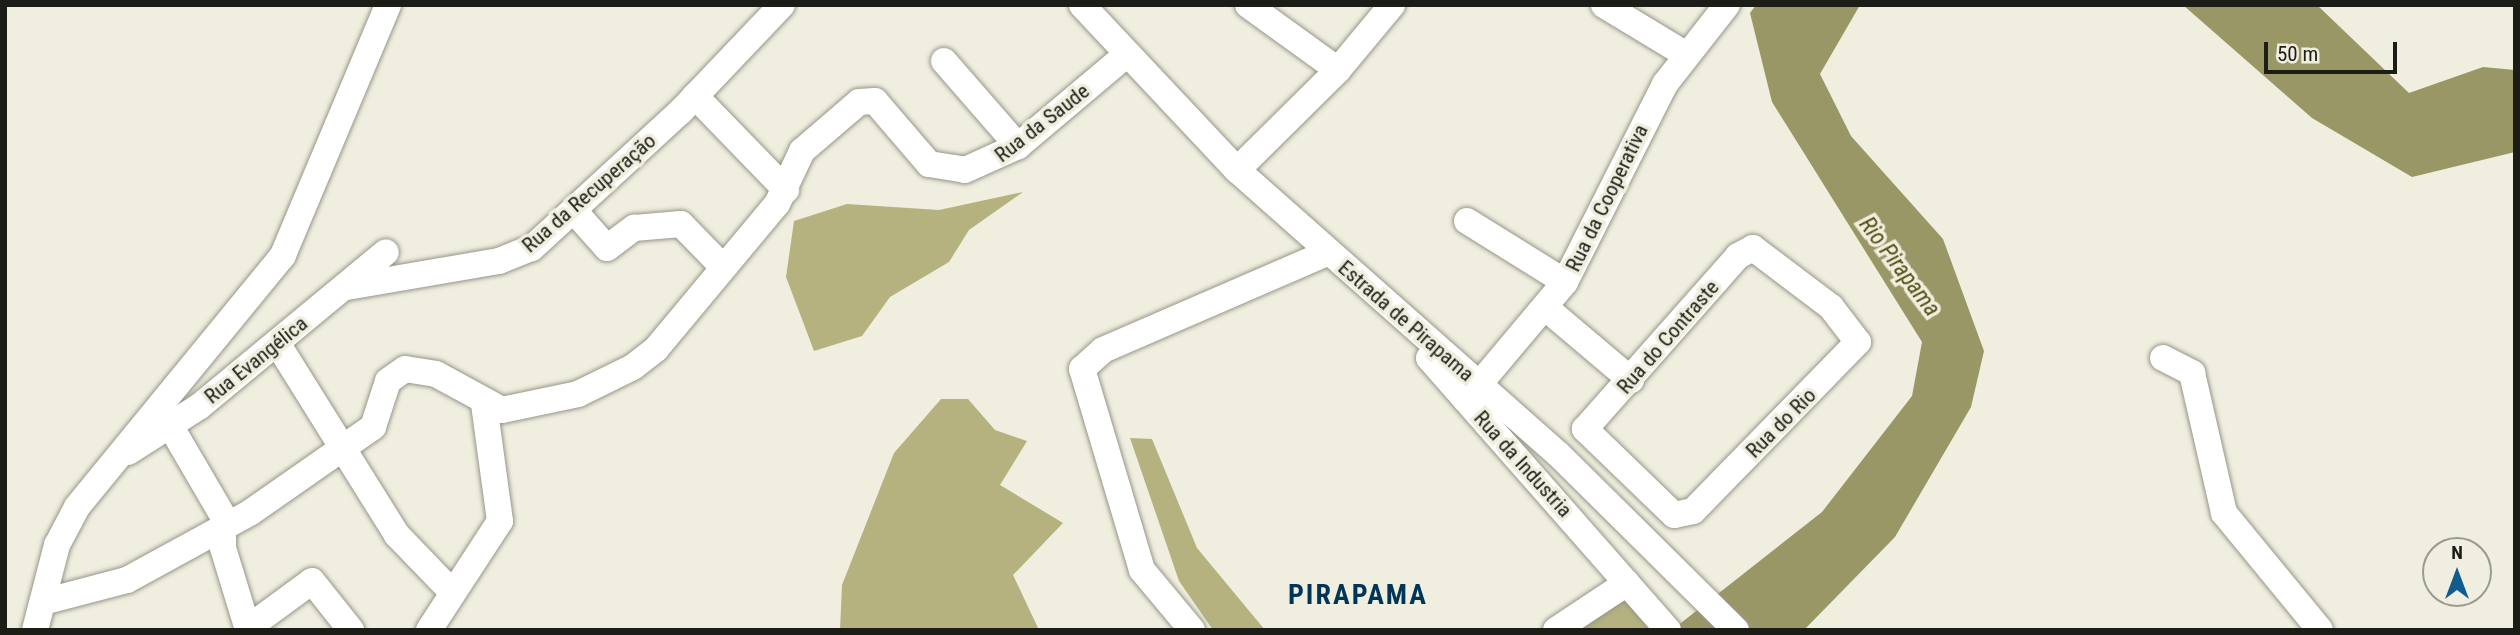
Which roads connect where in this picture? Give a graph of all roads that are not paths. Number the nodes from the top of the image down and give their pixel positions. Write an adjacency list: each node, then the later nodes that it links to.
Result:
1 (388, 5): 34 (street)
2 (782, 5): 12 (street, Rua da Recuperação)
3 (1082, 5): 9 (street, Estrada de Pirapama)
4 (1248, 5): 11 (street)
5 (1392, 5): 11 (street)
6 (1604, 5): 8 (street)
7 (1727, 5): 8 (street, Rua da Cooperativa)
8 (1685, 54): 21 (street, Rua da Cooperativa)
9 (1126, 55): 13 (street, Rua da Saude); 14 (street, Estrada de Pirapama)
10 (944, 61): 13 (street)
11 (1338, 70): 14 (street)
12 (695, 96): 15 (street); 16 (street, Rua da Recuperação)
13 (1018, 146): 15 (street, Rua da Saude)
14 (1237, 170): 19 (street, Estrada de Pirapama)
15 (786, 190): 20 (street)
16 (575, 212): 20 (street); 22 (street, Rua da Recuperação)
17 (1467, 221): 21 (street)
18 (386, 252): 22 (street, Rua Evangélica)
19 (1327, 253): 24 (street, Estrada de Pirapama); 43 (street)
20 (722, 266): 30 (street)
21 (1565, 282): 23 (street, Rua da Cooperativa)
22 (347, 287): 26 (street, Rua Evangélica)
23 (1546, 309): 28 (street); 29 (street, Rua da Cooperativa)
24 (1400, 316): 29 (street, Rua da Industria)
25 (1858, 342): 28 (street, Rua do Contraste); 32 (street, Rua do Rio)
26 (277, 344): 31 (street, Rua Evangélica); 33 (street)
27 (2163, 358): 47 (street)
28 (1631, 380): 32 (street, Rua do Contraste)
29 (1473, 393): 36 (street, Rua da Industria); 46 (street, Estrada de Pirapama)
30 (484, 404): 33 (street); 37 (street)
31 (171, 427): 34 (street, Rua Evangélica); 35 (street)
32 (1584, 429)
33 (342, 450): 35 (street); 37 (street)
34 (118, 458): 38 (street)
35 (224, 528): 38 (street); 39 (street)
36 (1627, 583): 44 (street); 45 (street, Rua da Industria)
37 (453, 592): 42 (street)
38 (43, 602): 40 (street)
39 (248, 629): 41 (street)
40 (35, 630)
41 (351, 630)
42 (429, 630)
43 (1192, 630)
44 (1556, 630)
45 (1668, 630)
46 (1737, 630)
47 (2320, 630)

